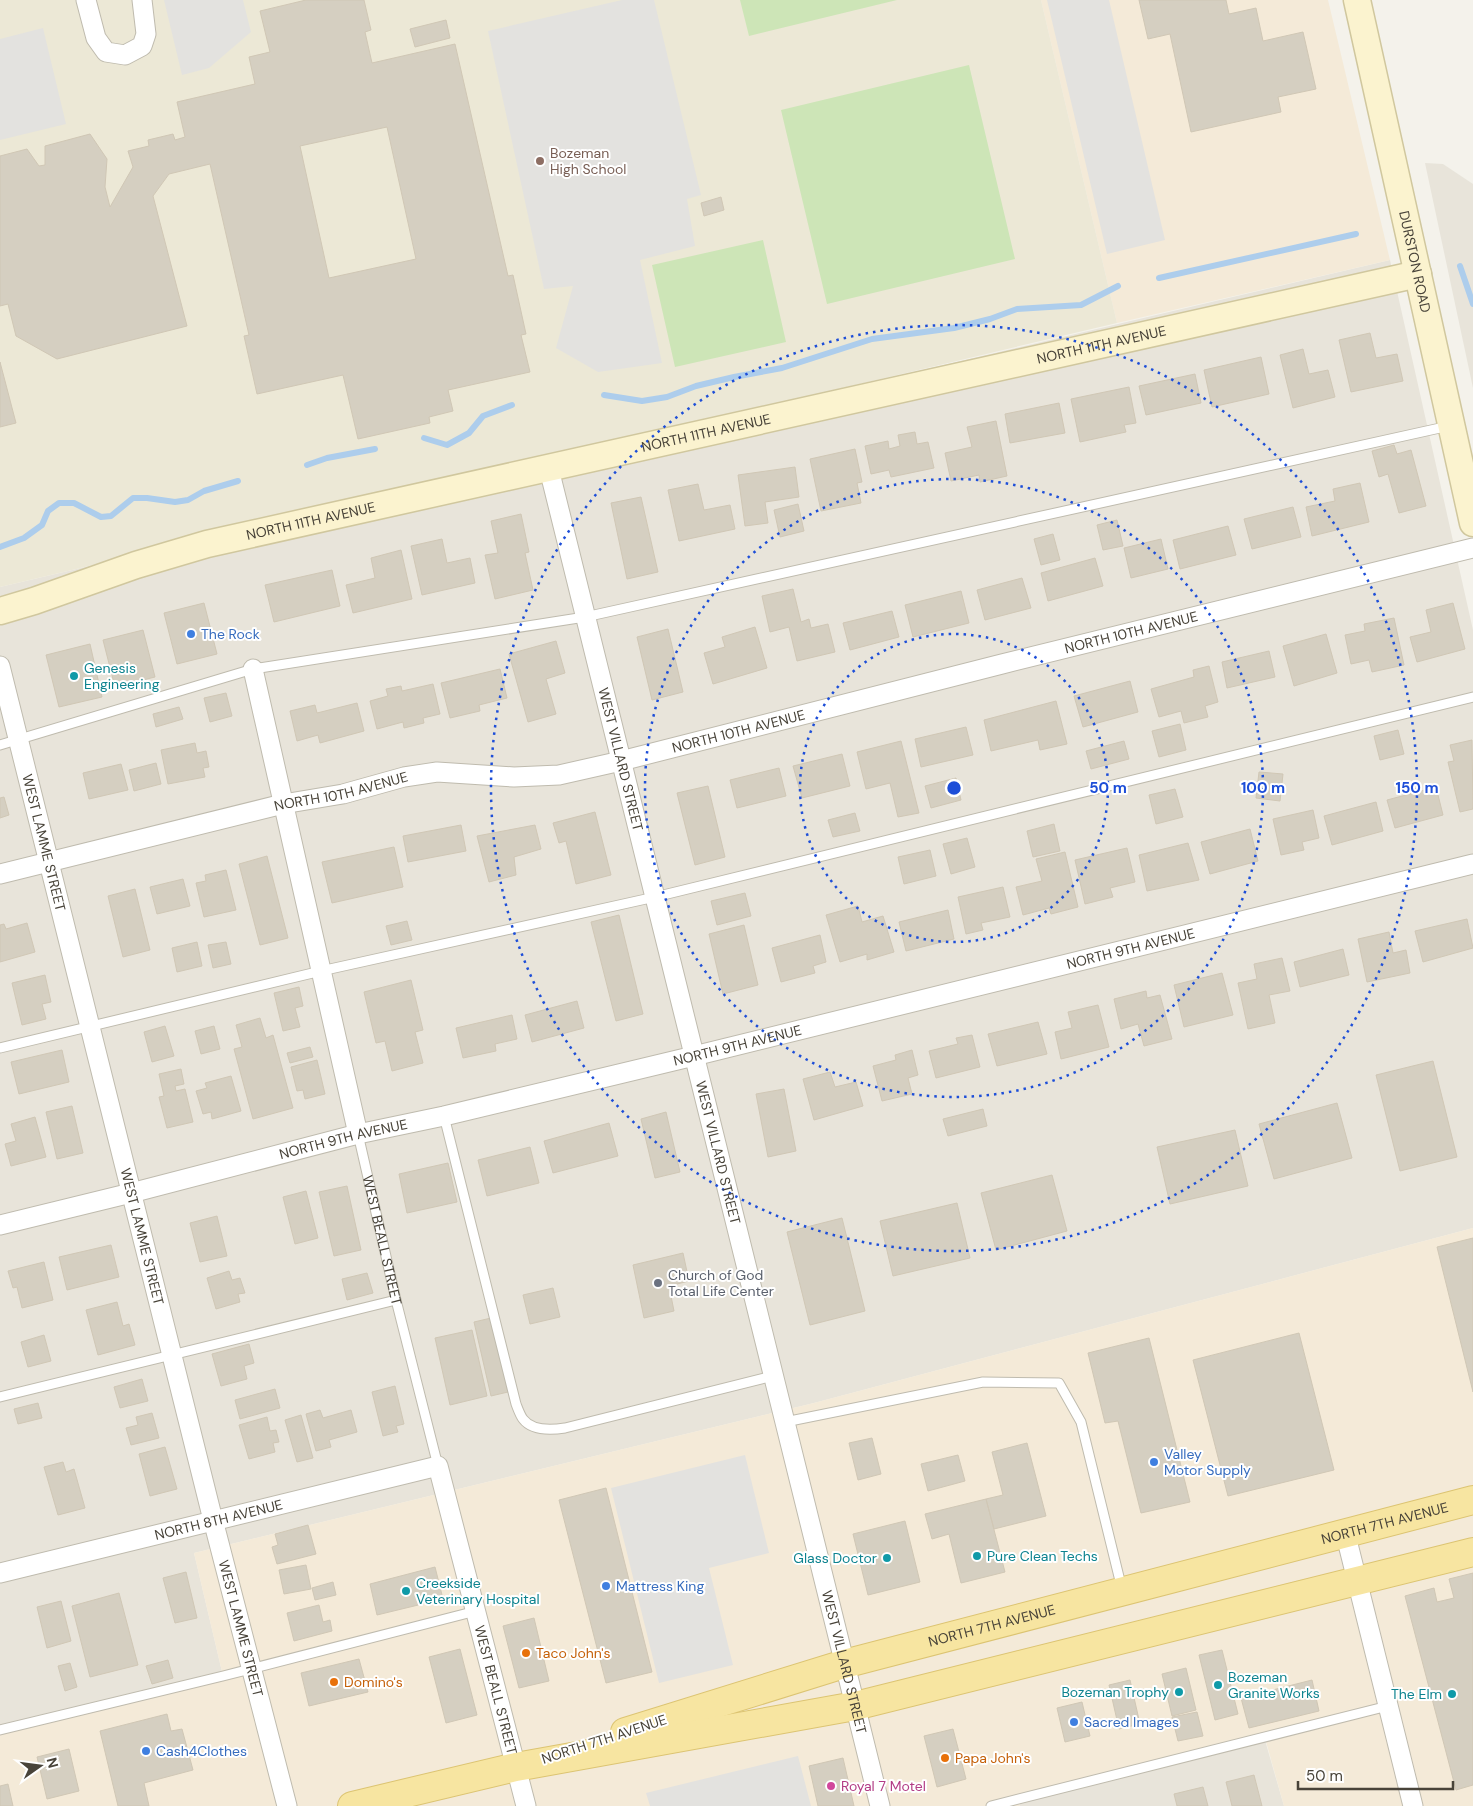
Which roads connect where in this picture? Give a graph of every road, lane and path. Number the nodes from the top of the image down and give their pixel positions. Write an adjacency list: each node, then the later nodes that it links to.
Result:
1 (86, 0): 2 (street)
2 (142, 0)
3 (1357, 0): 4 (street, DURSTON ROAD)
4 (1418, 274): 5 (street, DURSTON ROAD); 6 (street, NORTH 11TH AVENUE)
5 (1451, 425): 7 (street, DURSTON ROAD); 10 (lane)
6 (549, 468): 9 (street, NORTH 11TH AVENUE); 10 (street, WEST VILLARD STREET)
7 (1473, 523)
8 (1473, 548): 16 (street, NORTH 10TH AVENUE)
9 (0, 610)
10 (585, 617): 12 (lane); 16 (street, WEST VILLARD STREET)
11 (0, 666): 14 (street, WEST LAMME STREET)
12 (253, 669): 14 (lane); 17 (street, WEST BEALL STREET)
13 (1473, 697): 21 (lane)
14 (19, 741): 15 (lane); 18 (street, WEST LAMME STREET)
15 (0, 745)
16 (621, 761): 17 (street, NORTH 10TH AVENUE); 21 (street, WEST VILLARD STREET)
17 (283, 804): 18 (street, NORTH 10TH AVENUE); 22 (street, WEST BEALL STREET)
18 (49, 863): 20 (street, NORTH 10TH AVENUE); 23 (street, WEST LAMME STREET)
19 (1473, 864): 25 (street, NORTH 9TH AVENUE)
20 (0, 874)
21 (655, 897): 22 (lane); 25 (street, WEST VILLARD STREET)
22 (321, 970): 23 (lane); 27 (street, WEST BEALL STREET)
23 (90, 1026): 24 (lane); 28 (street, WEST LAMME STREET)
24 (0, 1048)
25 (694, 1056): 26 (street, NORTH 9TH AVENUE); 32 (street, WEST VILLARD STREET)
26 (444, 1116): 27 (street, NORTH 9TH AVENUE); 32 (lane)
27 (358, 1134): 28 (street, NORTH 9TH AVENUE); 30 (lane, WEST BEALL STREET)
28 (131, 1193): 29 (street, NORTH 9TH AVENUE); 31 (street, WEST LAMME STREET)
29 (0, 1225)
30 (396, 1300): 31 (lane); 35 (lane, WEST BEALL STREET)
31 (172, 1355): 33 (lane); 37 (street, WEST LAMME STREET)
32 (773, 1376): 34 (street, WEST VILLARD STREET)
33 (0, 1397)
34 (785, 1422): 42 (lane); 44 (street, WEST VILLARD STREET)
35 (438, 1466): 37 (street, NORTH 8TH AVENUE); 43 (street, WEST BEALL STREET)
36 (1473, 1500): 38 (main road, NORTH 7TH AVENUE)
37 (213, 1520): 40 (street, NORTH 8TH AVENUE); 45 (street, WEST LAMME STREET)
38 (1345, 1532): 41 (street); 42 (main road, NORTH 7TH AVENUE)
39 (1473, 1552): 41 (main road, NORTH 7TH AVENUE)
40 (0, 1573)
41 (1357, 1581): 46 (main road, NORTH 7TH AVENUE); 47 (street)
42 (1122, 1591): 44 (main road, NORTH 7TH AVENUE)
43 (476, 1611): 45 (lane); 49 (street, WEST BEALL STREET)
44 (844, 1664): 46 (street, WEST VILLARD STREET); 49 (main road, NORTH 7TH AVENUE)
45 (251, 1668): 48 (lane); 50 (street, WEST LAMME STREET)
46 (855, 1706): 49 (main road, NORTH 7TH AVENUE); 53 (street, WEST VILLARD STREET)
47 (1388, 1706): 54 (lane); 55 (street)
48 (0, 1730)
49 (516, 1767): 51 (main road, NORTH 7TH AVENUE); 52 (street, WEST BEALL STREET)
50 (287, 1806)
51 (352, 1806)
52 (526, 1806)
53 (880, 1806)
54 (991, 1806)
55 (1413, 1806)

